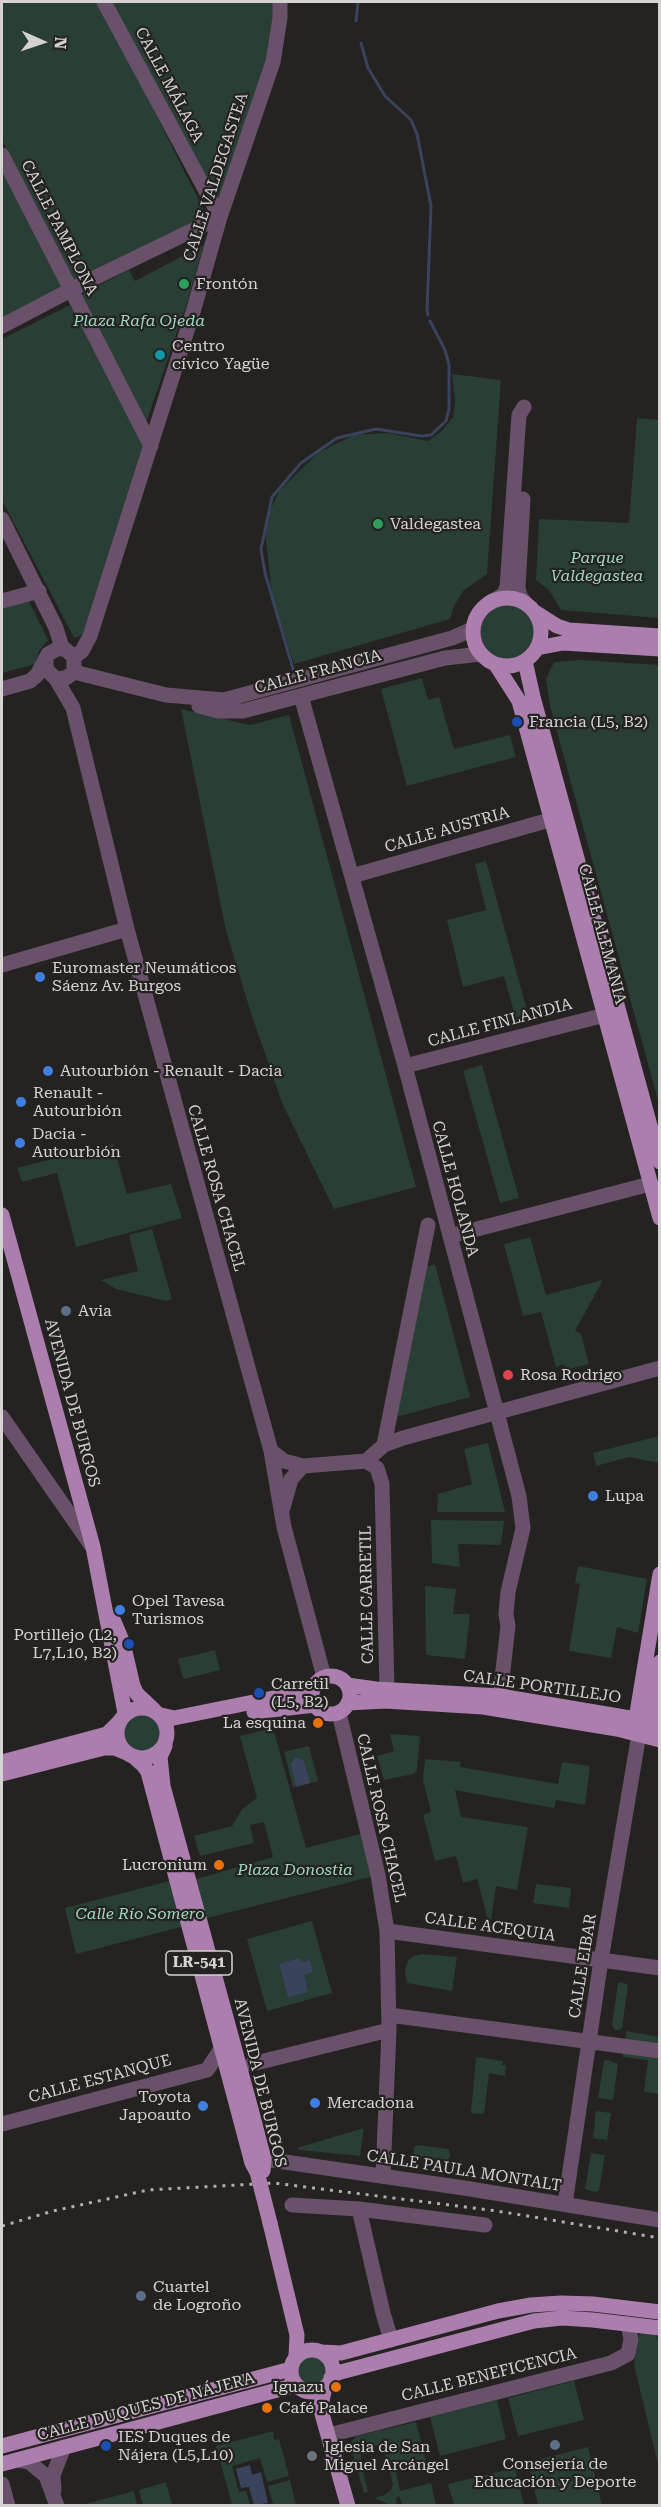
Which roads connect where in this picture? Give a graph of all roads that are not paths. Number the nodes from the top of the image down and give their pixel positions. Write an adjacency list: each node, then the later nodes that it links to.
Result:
1 (104, 2): 4 (street, CALLE MÁLAGA)
2 (280, 2): 4 (street, CALLE VALDEGASTEA)
3 (2, 155): 5 (street, CALLE PAMPLONA)
4 (220, 217): 5 (street); 7 (street, CALLE VALDEGASTEA)
5 (71, 290): 6 (street); 7 (street, CALLE PAMPLONA)
6 (2, 326)
7 (151, 446): 19 (street, CALLE VALDEGASTEA)
8 (2, 519): 9 (street, CALLE ROSA CHACEL)
9 (39, 591): 10 (street); 19 (street, CALLE ROSA CHACEL)
10 (2, 601)
11 (487, 605): 12 (main road); 12 (street); 13 (main road)
12 (530, 608): 14 (main road); 15 (main road)
13 (473, 628): 17 (main road); 23 (street, CALLE FRANCIA)
14 (660, 636)
15 (537, 648): 16 (main road); 18 (main road)
16 (660, 649)
17 (481, 654): 20 (main road); 24 (street, CALLE FRANCIA)
18 (525, 661): 20 (main road); 31 (main road, CALLE ALEMANIA)
19 (66, 665): 21 (street); 21 (street); 23 (street, CALLE FRANCIA); 27 (street, CALLE ROSA CHACEL)
20 (496, 665): 25 (main road, CALLE ALEMANIA)
21 (25, 683): 22 (street)
22 (2, 689)
23 (166, 695): 24 (street, CALLE FRANCIA)
24 (301, 696): 26 (street, CALLE HOLANDA)
25 (553, 819): 26 (street, CALLE AUSTRIA); 29 (main road, CALLE ALEMANIA)
26 (352, 876): 30 (street, CALLE HOLANDA)
27 (126, 929): 28 (street); 41 (street, CALLE ROSA CHACEL)
28 (2, 965)
29 (605, 1016): 30 (street, CALLE FINLANDIA); 32 (main road, CALLE ALEMANIA)
30 (405, 1066): 36 (street, CALLE HOLANDA)
31 (660, 1162)
32 (650, 1184): 34 (main road, CALLE ALEMANIA); 36 (street)
33 (2, 1215): 45 (main road, AVENIDA DE BURGOS / LR-541)
34 (660, 1218)
35 (428, 1225): 40 (street)
36 (450, 1236): 38 (street, CALLE HOLANDA)
37 (660, 1368): 38 (street)
38 (498, 1411): 40 (street); 52 (street, CALLE HOLANDA)
39 (2, 1417): 45 (street)
40 (384, 1445): 42 (street)
41 (271, 1451): 43 (street); 44 (street, CALLE ROSA CHACEL)
42 (366, 1461): 43 (street); 51 (street, CALLE CARRETIL)
43 (303, 1466): 44 (street)
44 (284, 1527): 49 (street, CALLE ROSA CHACEL)
45 (93, 1547): 47 (main road, AVENIDA DE BURGOS / LR-541)
46 (660, 1574): 57 (main road, CALLE EIBAR)
47 (105, 1602): 55 (main road, AVENIDA DE BURGOS / LR-541); 56 (main road, AVENIDA DE BURGOS / LR-541)
48 (660, 1662): 57 (main road, CALLE EIBAR)
49 (324, 1677): 50 (main road); 53 (main road)
50 (347, 1685): 51 (main road, CALLE PORTILLEJO); 54 (main road)
51 (387, 1689): 52 (main road, CALLE PORTILLEJO)
52 (500, 1696): 57 (main road, CALLE PORTILLEJO)
53 (314, 1697): 54 (main road); 55 (main road); 59 (main road)
54 (343, 1708): 57 (main road, CALLE PORTILLEJO); 63 (street, CALLE ROSA CHACEL)
55 (157, 1713): 56 (main road); 59 (main road, LR-541)
56 (122, 1717): 60 (main road, LR-541); 61 (main road)
57 (646, 1725): 58 (main road, CALLE PORTILLEJO); 64 (street, CALLE EIBAR)
58 (660, 1740)
59 (166, 1742): 60 (main road); 70 (main road, AVENIDA DE BURGOS / LR-541)
60 (130, 1755): 62 (main road); 68 (main road, AVENIDA DE BURGOS / LR-541)
61 (2, 1762)
62 (2, 1774)
63 (387, 1931): 64 (street, CALLE ACEQUIA); 66 (street, CALLE ROSA CHACEL)
64 (601, 1960): 65 (street, CALLE ACEQUIA); 67 (street, CALLE EIBAR)
65 (660, 1968)
66 (389, 2022): 67 (street); 71 (street); 76 (street, CALLE ROSA CHACEL)
67 (589, 2042): 69 (street); 77 (street, CALLE EIBAR)
68 (222, 2049): 72 (street); 73 (main road, AVENIDA DE BURGOS / LR-541)
69 (660, 2051)
70 (236, 2056): 71 (main road); 73 (main road, AVENIDA DE BURGOS / LR-541)
71 (252, 2064): 73 (main road)
72 (207, 2070): 73 (street); 74 (street, CALLE ESTANQUE)
73 (237, 2082): 75 (main road, AVENIDA DE BURGOS / LR-541)
74 (2, 2123)
75 (261, 2167): 76 (street, CALLE PAULA MONTALT); 81 (main road, AVENIDA DE BURGOS)
76 (383, 2176): 77 (street, CALLE PAULA MONTALT)
77 (565, 2204): 80 (street, CALLE PAULA MONTALT)
78 (291, 2205): 79 (street)
79 (359, 2209): 82 (street); 86 (street)
80 (660, 2220)
81 (273, 2222): 87 (main road); 88 (main road)
82 (485, 2224)
83 (660, 2312): 86 (main road)
84 (628, 2324): 85 (main road); 89 (main road); 92 (street, CALLE BENEFICENCIA)
85 (660, 2328)
86 (391, 2340): 87 (main road)
87 (317, 2351): 88 (main road); 89 (main road)
88 (293, 2363): 90 (main road); 93 (main road, CALLE DUQUES DE NÁJERA)
89 (328, 2383): 90 (main road); 91 (main road)
90 (303, 2390): 91 (main road); 94 (main road, CALLE DUQUES DE NÁJERA)
91 (321, 2414): 92 (main road)
92 (329, 2435): 100 (main road)
93 (2, 2446)
94 (63, 2447): 95 (main road, CALLE DUQUES DE NÁJERA); 98 (street)
95 (17, 2460): 96 (main road, CALLE DUQUES DE NÁJERA); 98 (street)
96 (2, 2464)
97 (2, 2484): 99 (street)
98 (56, 2501)
99 (8, 2505)
100 (348, 2505)

